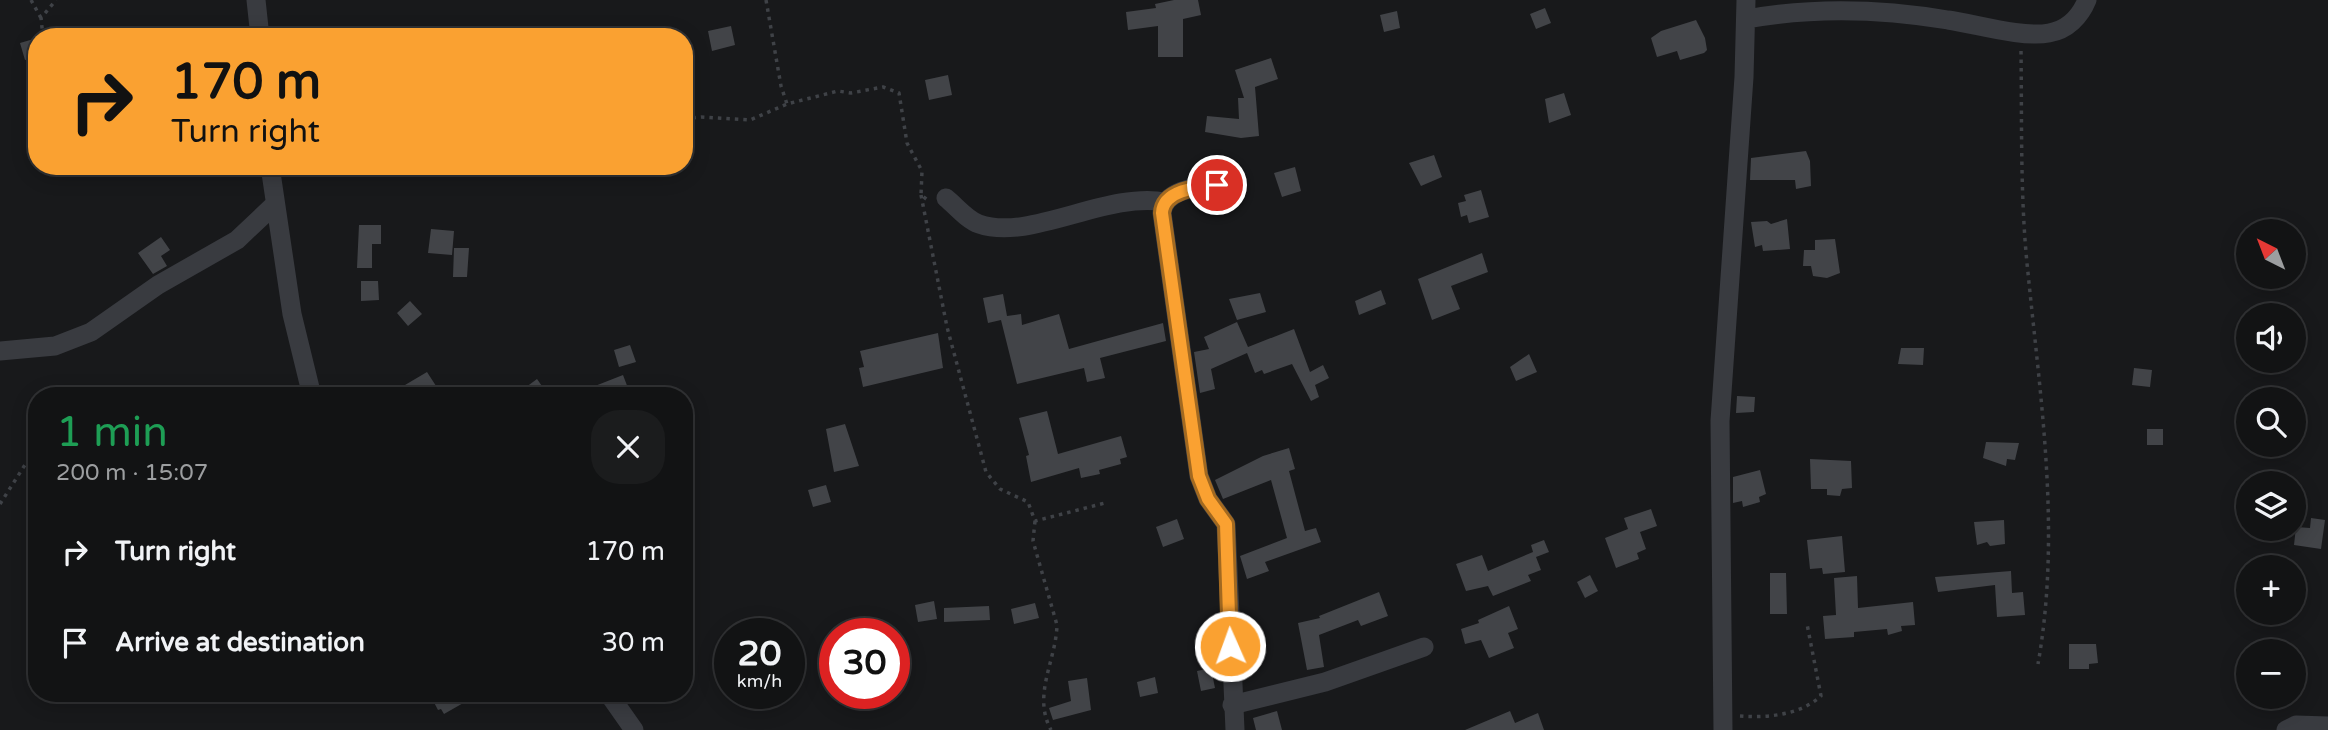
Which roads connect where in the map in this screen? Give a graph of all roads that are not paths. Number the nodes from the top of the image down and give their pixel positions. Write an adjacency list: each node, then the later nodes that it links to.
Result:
1 (256, 0): 4 (street)
2 (2087, 0): 3 (street)
3 (1746, 9): 15 (street)
4 (259, 28)
5 (271, 175): 9 (street)
6 (1228, 185): 8 (street)
7 (941, 202): 8 (street)
8 (1165, 202): 14 (street)
9 (274, 205): 10 (street); 11 (street)
10 (0, 351)
11 (310, 387)
12 (1424, 647): 14 (street)
13 (614, 702): 17 (street)
14 (1232, 705): 18 (street)
15 (1724, 723)
16 (2328, 726): 19 (street)
17 (634, 730)
18 (1235, 730)
19 (2286, 730)

